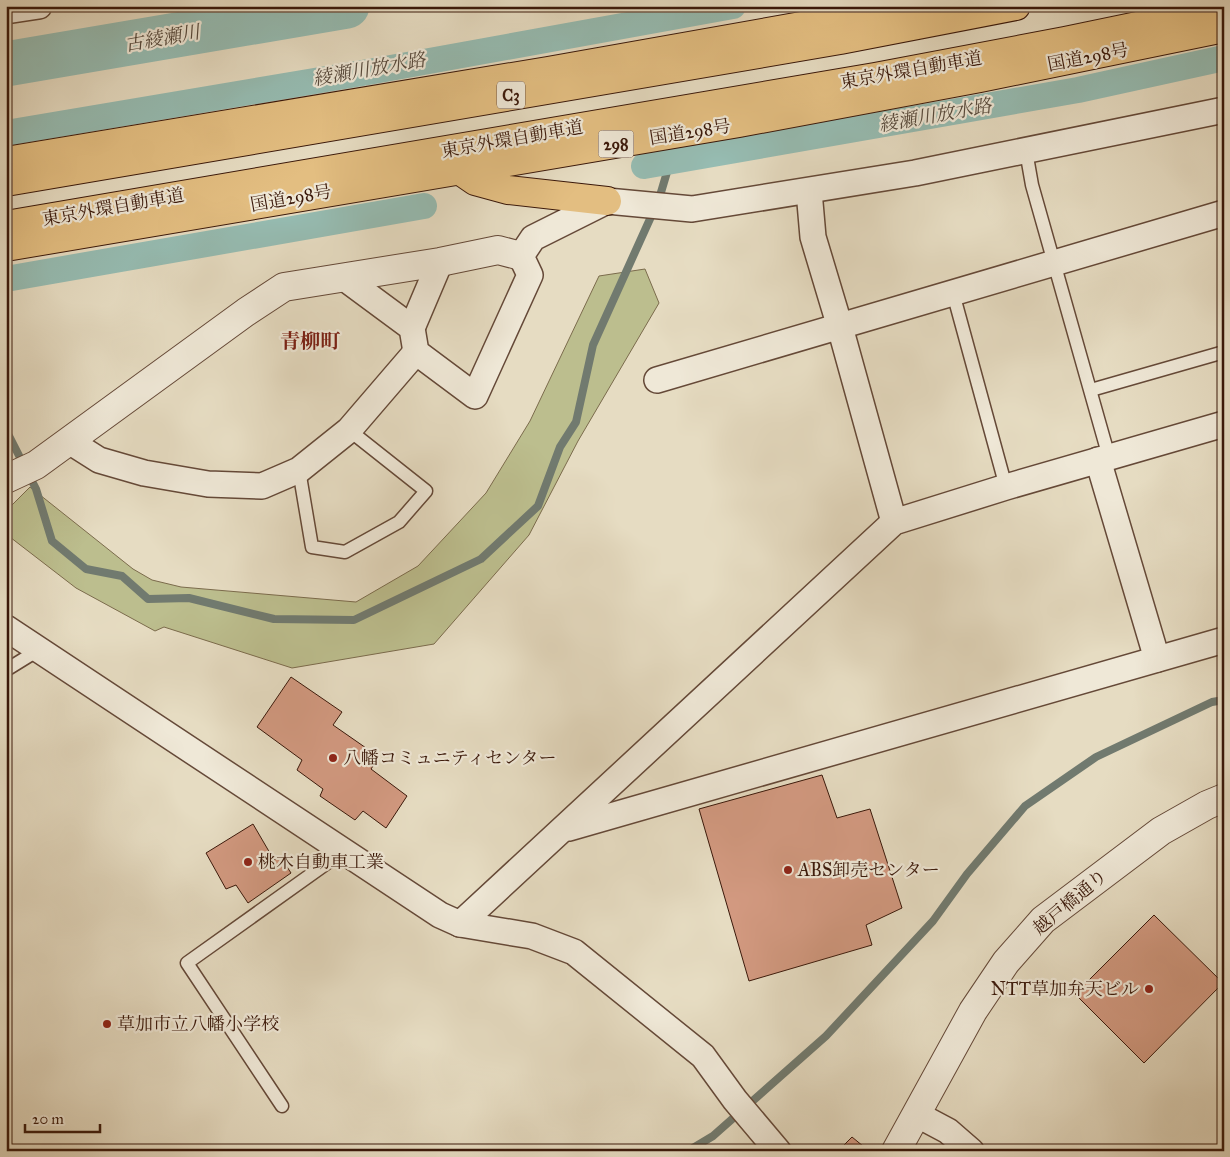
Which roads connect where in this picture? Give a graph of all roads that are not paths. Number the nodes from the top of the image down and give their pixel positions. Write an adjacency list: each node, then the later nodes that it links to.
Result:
1 (40, 6): 5 (street)
2 (914, 6): 9 (highway)
3 (1016, 6): 11 (highway, C3)
4 (1224, 8): 15 (highway, 東京外環自動車道)
5 (6, 11)
6 (1224, 28): 10 (highway, 国道298号 / 298)
7 (1224, 110): 8 (street)
8 (1026, 151): 12 (street); 19 (lane)
9 (6, 160)
10 (459, 170): 13 (highway); 16 (highway, 国道298号 / 298)
11 (6, 182)
12 (809, 191): 13 (street); 22 (street)
13 (607, 201): 17 (street)
14 (1224, 213): 19 (street)
15 (6, 226)
16 (6, 247)
17 (521, 256): 18 (street); 23 (street)
18 (440, 262): 20 (street); 23 (street)
19 (1054, 263): 21 (street); 26 (lane)
20 (343, 277): 23 (street); 29 (street)
21 (953, 293): 22 (street); 33 (lane)
22 (840, 327): 25 (street); 34 (street)
23 (414, 340): 28 (street)
24 (1224, 352): 26 (lane)
25 (657, 380)
26 (1091, 390): 30 (lane)
27 (1224, 424): 30 (street)
28 (349, 430): 31 (street); 31 (lane)
29 (69, 441): 31 (street); 32 (street)
30 (1104, 459): 33 (street); 38 (street)
31 (299, 470)
32 (6, 479)
33 (1006, 487): 34 (street)
34 (894, 522): 41 (street)
35 (6, 628): 37 (street)
36 (1224, 640): 38 (street)
37 (40, 649): 39 (lane); 42 (street)
38 (1156, 659): 41 (street)
39 (6, 670)
40 (1224, 798): 45 (street, 越戸橋通り)
41 (564, 829): 43 (street)
42 (344, 851): 43 (street); 44 (lane)
43 (460, 924): 46 (street)
44 (282, 1106)
45 (916, 1114): 47 (street, 越戸橋通り); 48 (street)
46 (778, 1151)
47 (896, 1151)
48 (971, 1151)

